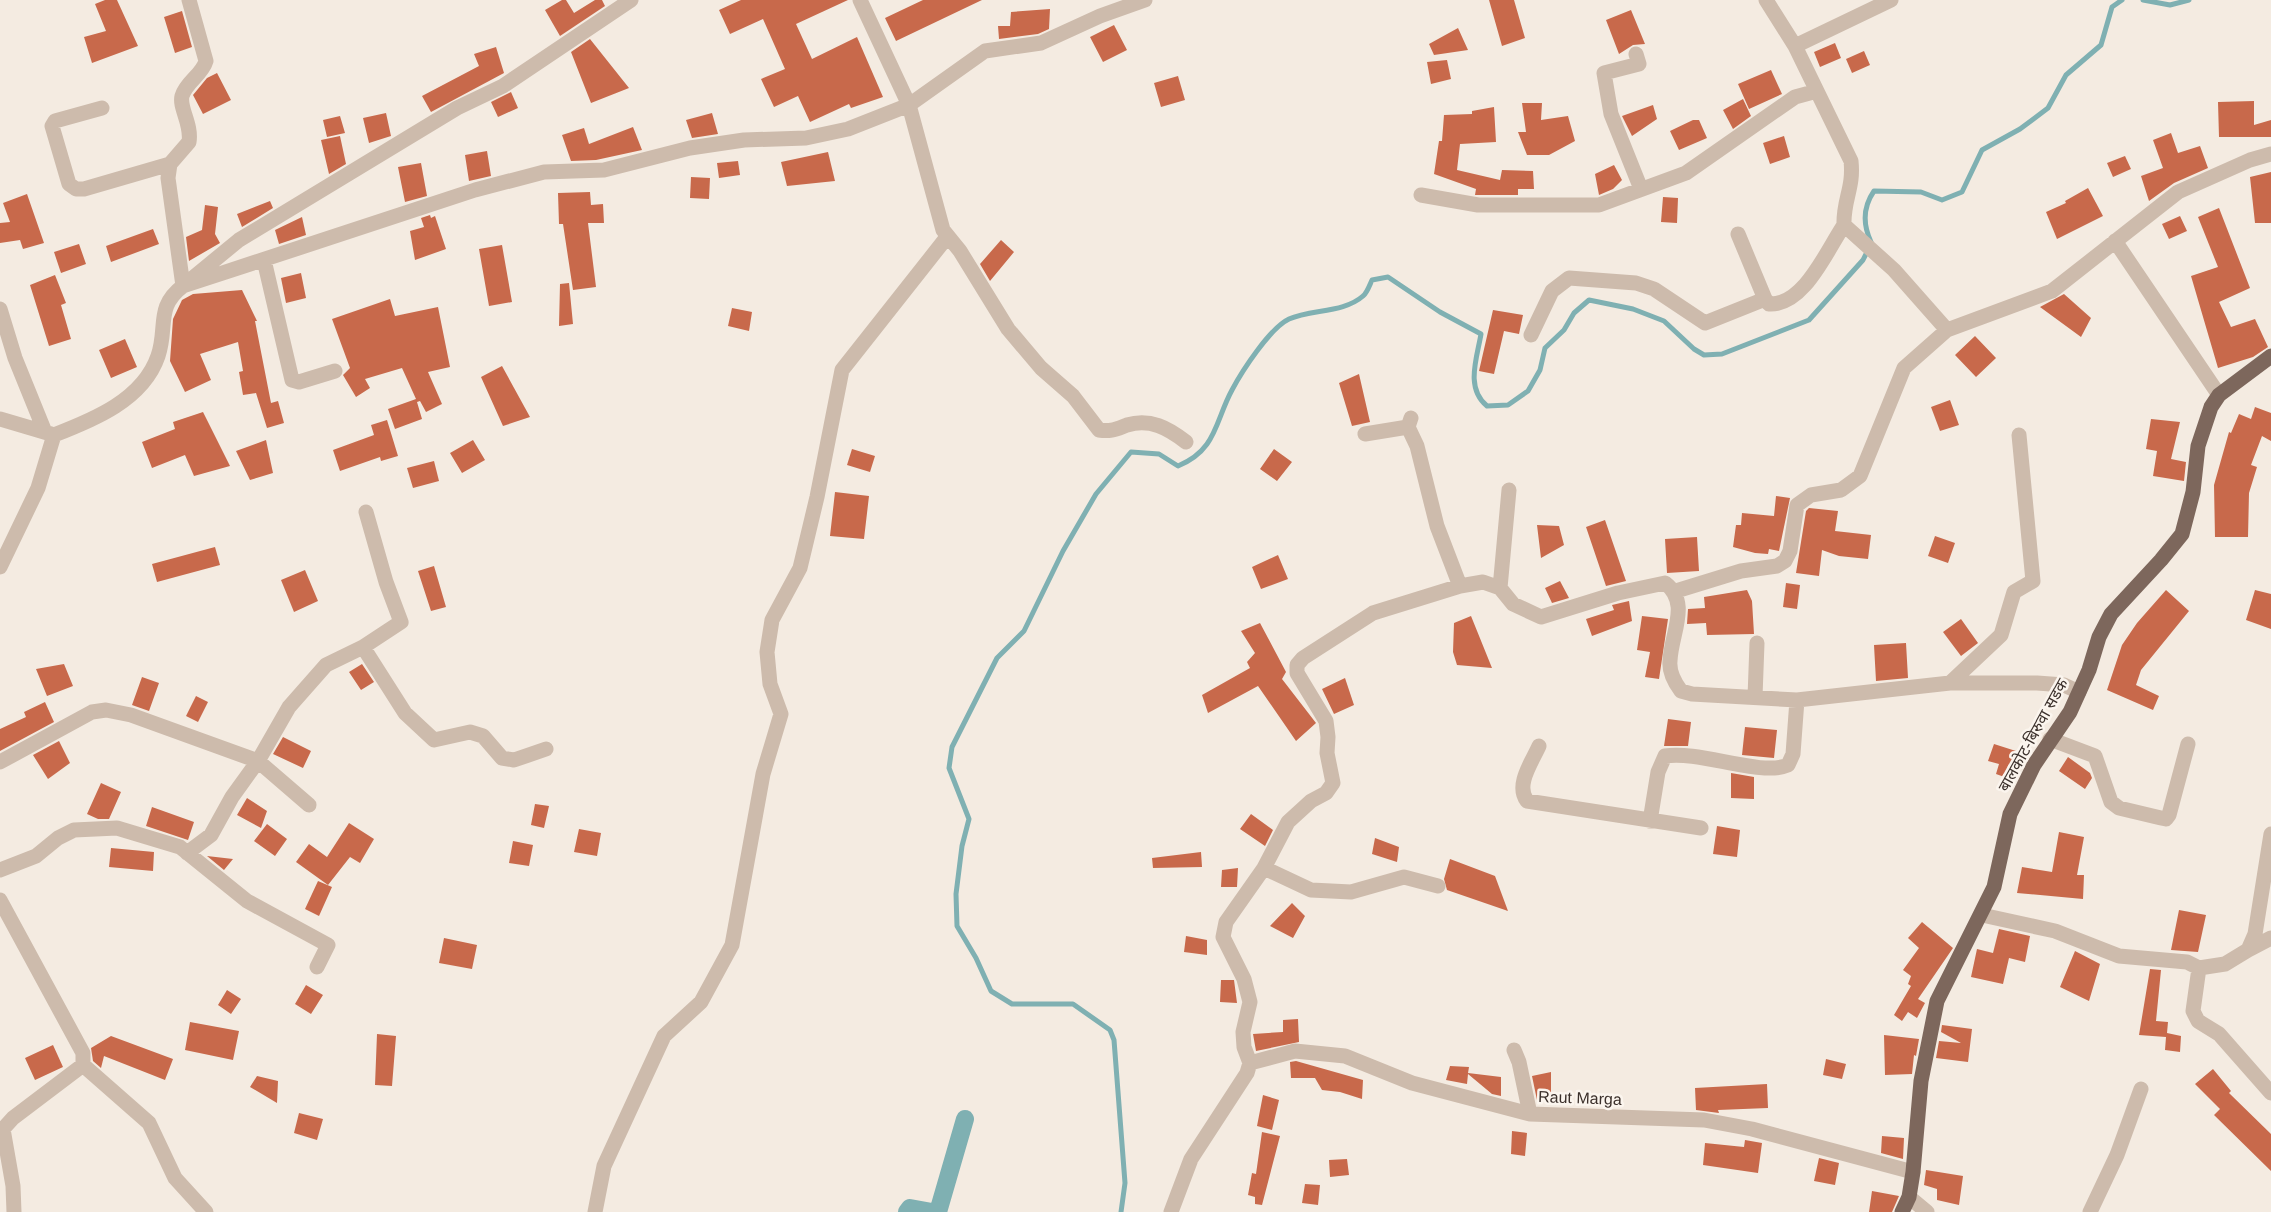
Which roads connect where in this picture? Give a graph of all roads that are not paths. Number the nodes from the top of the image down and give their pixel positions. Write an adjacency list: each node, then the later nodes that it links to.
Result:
1 (189, 0): 13 (street)
2 (631, 0): 21 (street)
3 (860, 0): 10 (street)
4 (1145, 0): 10 (street)
5 (1766, 0): 7 (street)
6 (1891, 0): 7 (street)
7 (1795, 46): 9 (street)
8 (1636, 54): 14 (street)
9 (1817, 92): 14 (street); 16 (street)
10 (909, 105): 18 (street); 20 (street)
11 (102, 108): 13 (street)
12 (2271, 154): 19 (street)
13 (170, 164): 21 (street)
14 (1641, 189): 15 (street)
15 (1421, 195)
16 (1844, 225): 22 (street); 24 (street)
17 (1738, 234): 22 (street)
18 (947, 237): 33 (street); 76 (street)
19 (2115, 241): 24 (street); 28 (street)
20 (264, 260): 21 (street); 27 (street)
21 (183, 286): 30 (street)
22 (1765, 299): 25 (street)
23 (0, 309): 30 (street)
24 (1947, 330): 39 (street)
25 (1531, 335)
26 (2271, 356): 28 (main road)
27 (334, 371)
28 (2218, 395): 43 (main road, बालकोट-बिरुवा सडक)
29 (0, 419): 30 (street)
30 (50, 434): 36 (street)
31 (1365, 434): 37 (street)
32 (2019, 435): 42 (street)
33 (1186, 442)
34 (1509, 490): 38 (street)
35 (366, 512): 41 (street)
36 (0, 567)
37 (1460, 586): 38 (street); 57 (street)
38 (1500, 588): 39 (street)
39 (1676, 591): 44 (street)
40 (1757, 643): 44 (street)
41 (363, 647): 49 (street); 50 (street)
42 (1950, 683): 43 (street); 45 (street)
43 (2079, 692): 46 (main road, बालकोट-बिरुवा सडक)
44 (1755, 697): 45 (street)
45 (1797, 700): 53 (street)
46 (2050, 739): 47 (street); 61 (main road, बालकोट-बिरुवा सडक)
47 (2188, 744)
48 (1539, 746): 53 (street)
49 (546, 749)
50 (258, 761): 51 (street); 52 (street); 56 (street)
51 (0, 762)
52 (309, 805)
53 (1650, 821): 54 (street)
54 (1701, 828)
55 (2271, 834): 63 (street)
56 (187, 853): 58 (street); 64 (street)
57 (1264, 868): 59 (street); 67 (street)
58 (0, 870)
59 (1438, 886)
60 (0, 900): 68 (street)
61 (1982, 915): 65 (street); 72 (main road, बालकोट-बिरुवा सडक)
62 (2271, 938): 63 (street)
63 (2248, 950): 65 (street)
64 (317, 967)
65 (2199, 968): 70 (street)
66 (1514, 1050): 71 (street)
67 (1250, 1063): 71 (street, Raut Marga); 77 (street)
68 (82, 1065): 74 (street); 75 (street)
69 (2141, 1089): 80 (street)
70 (2271, 1093)
71 (1530, 1114): 72 (street, Raut Marga)
72 (1913, 1172): 73 (main road, बालकोट-बिरुवा सडक)
73 (1909, 1197): 78 (main road, बालकोट-बिरुवा सडक); 79 (street)
74 (14, 1212)
75 (206, 1212)
76 (595, 1212)
77 (1171, 1212)
78 (1902, 1212)
79 (1927, 1212)
80 (2090, 1212)

